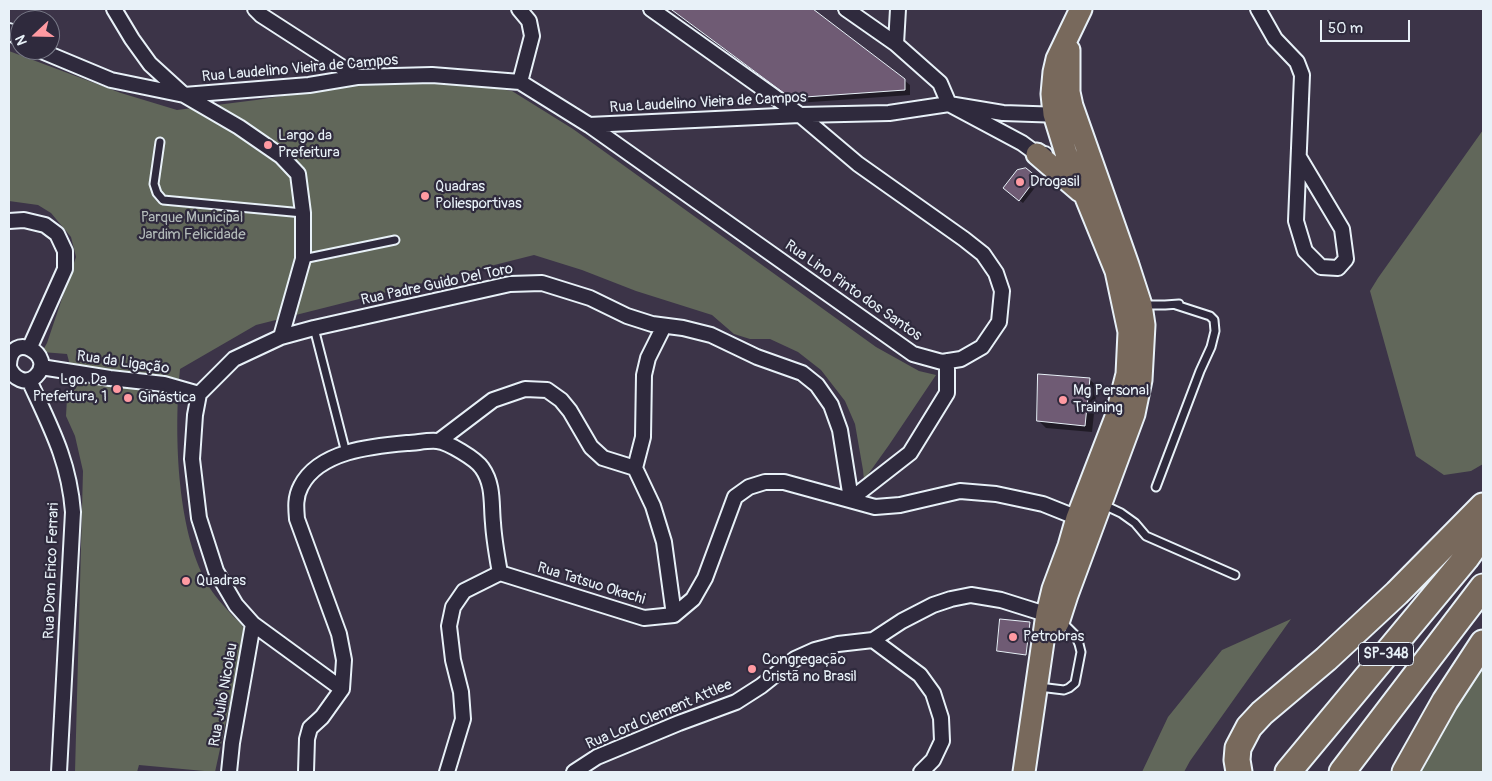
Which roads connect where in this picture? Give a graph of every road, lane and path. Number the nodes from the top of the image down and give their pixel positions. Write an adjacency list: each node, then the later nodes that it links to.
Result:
1 (114, 9): 14 (street)
2 (255, 9): 12 (street)
3 (519, 9): 13 (street)
4 (651, 9): 17 (street, Rua Lino Pinto dos Santos)
5 (846, 9): 10 (street)
6 (898, 9): 10 (street)
7 (1081, 9): 9 (main road)
8 (1258, 9): 24 (street)
9 (1071, 29): 16 (main road); 18 (main road)
10 (896, 44): 15 (street)
11 (60, 59): 14 (street, Rua Laudelino Vieira de Campos)
12 (357, 77): 13 (street, Rua Laudelino Vieira de Campos); 14 (street, Rua Laudelino Vieira de Campos)
13 (520, 82): 19 (street, Rua Laudelino Vieira de Campos)
14 (184, 95): 26 (street)
15 (949, 104): 16 (street, Rua Laudelino Vieira de Campos); 17 (street, Rua Laudelino Vieira de Campos); 23 (street)
16 (1054, 114): 18 (street, Rua Laudelino Vieira de Campos); 22 (main road)
17 (800, 115): 19 (street, Rua Laudelino Vieira de Campos); 36 (street, Rua Lino Pinto dos Santos)
18 (1077, 120): 21 (main road)
19 (589, 125): 36 (street, Rua Lino Pinto dos Santos)
20 (160, 142): 26 (lane)
21 (1087, 147): 22 (street); 30 (main road)
22 (1066, 153): 23 (street); 25 (main road)
23 (1037, 154): 25 (main road)
24 (1299, 157): 24 (street)
25 (1085, 195): 30 (main road)
26 (303, 213): 29 (street)
27 (9, 221): 34 (street)
28 (395, 240): 29 (lane)
29 (303, 259): 33 (street)
30 (1132, 306): 43 (lane); 45 (main road); 47 (main road)
31 (664, 326): 32 (street, Rua Padre Guido Del Toro); 42 (street); 44 (street, Rua Padre Guido Del Toro)
32 (314, 328): 33 (street, Rua Padre Guido Del Toro); 41 (lane)
33 (281, 337): 39 (street, Rua Padre Guido Del Toro)
34 (30, 348): 35 (street); 37 (street)
35 (9, 361): 38 (street)
36 (947, 361): 44 (street)
37 (41, 367): 38 (street); 39 (street, Rua da Ligação)
38 (29, 380): 59 (street, Rua Dom Erico Ferrari)
39 (199, 394): 54 (street)
40 (439, 441): 41 (street); 42 (street); 49 (street)
41 (346, 453): 58 (street)
42 (635, 468): 52 (street)
43 (1156, 487)
44 (851, 499): 47 (street); 52 (street)
45 (1101, 504): 47 (main road); 50 (lane)
46 (1483, 506): 67 (highway)
47 (1086, 521): 53 (main road)
48 (1483, 534): 68 (highway, SP-348)
49 (500, 573): 52 (street, Rua Tatsuo Okachi); 62 (street)
50 (1235, 575)
51 (1483, 587): 69 (highway, SP-348)
52 (674, 615)
53 (1053, 616): 55 (street, Rua Lord Clement Attlee); 57 (main road); 57 (lane)
54 (253, 624): 58 (street); 60 (street, Rua Julio Nicolau)
55 (873, 640): 63 (street, Rua Lord Clement Attlee); 64 (street)
56 (1483, 643): 70 (highway)
57 (1043, 688): 65 (main road); 66 (main road)
58 (342, 689): 61 (street)
59 (59, 772)
60 (229, 772)
61 (306, 772)
62 (447, 772)
63 (574, 772)
64 (921, 772)
65 (1024, 772)
66 (1038, 772)
67 (1239, 772)
68 (1288, 772)
69 (1342, 772)
70 (1405, 772)

